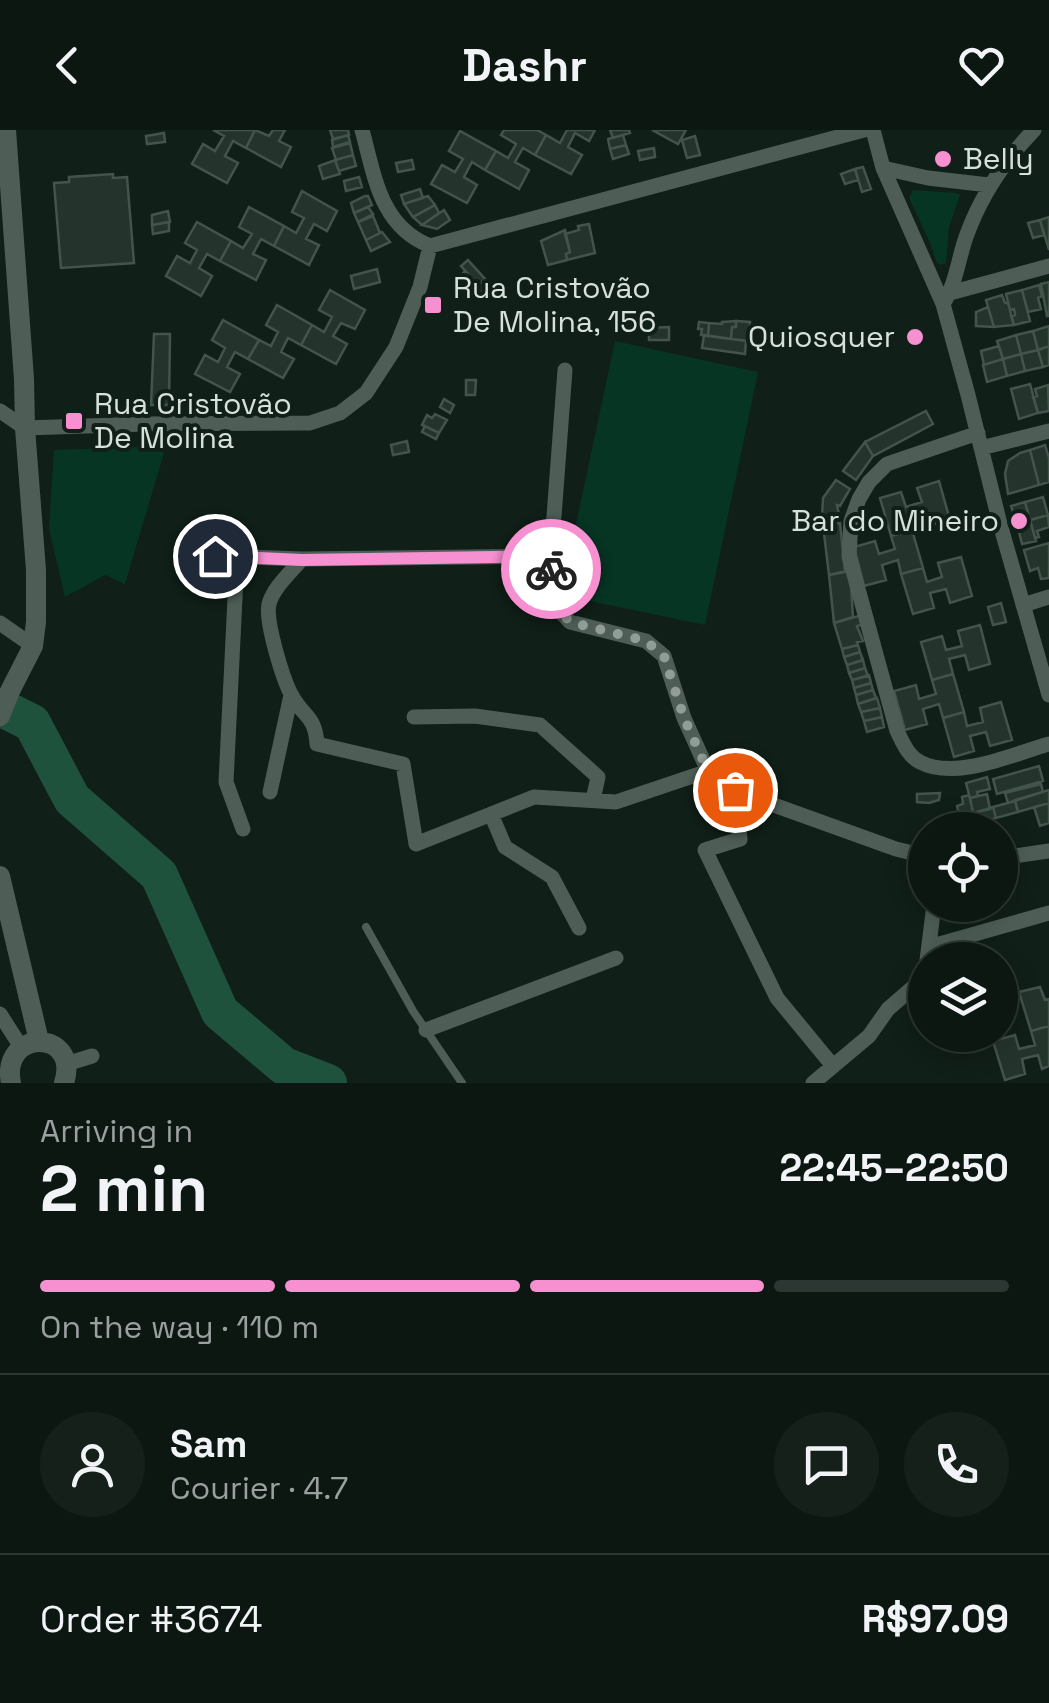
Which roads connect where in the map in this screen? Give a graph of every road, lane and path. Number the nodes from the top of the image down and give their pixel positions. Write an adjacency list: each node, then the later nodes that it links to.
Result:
1 (6, 130): 11 (street)
2 (362, 130): 8 (street)
3 (864, 130): 8 (street)
4 (873, 130): 6 (street)
5 (1034, 130): 7 (street)
6 (883, 168): 7 (street); 10 (street)
7 (989, 184): 10 (street)
8 (430, 246): 14 (street)
9 (1049, 266): 10 (street)
10 (946, 298): 16 (street)
11 (9, 317): 14 (street)
12 (565, 370): 18 (street)
13 (0, 411): 14 (street)
14 (25, 428): 24 (street)
15 (1049, 431): 16 (street)
16 (980, 440): 22 (street); 29 (street)
17 (193, 555): 19 (street)
18 (550, 556): 20 (street); 30 (street)
19 (237, 557): 20 (street); 35 (street)
20 (302, 560): 25 (street)
21 (1049, 597): 22 (street)
22 (1023, 605): 26 (street)
23 (0, 623): 24 (street)
24 (34, 646): 27 (street)
25 (291, 695): 32 (street); 34 (street)
26 (1049, 696)
27 (0, 716)
28 (414, 718): 33 (street)
29 (1049, 744)
30 (708, 771): 31 (street); 33 (street)
31 (735, 790): 37 (street); 50 (street)
32 (270, 792)
33 (593, 800): 34 (street)
34 (492, 814): 42 (street)
35 (243, 829)
36 (1049, 851): 38 (street)
37 (908, 852)
38 (1018, 855)
39 (0, 876): 48 (street)
40 (1049, 913): 43 (street)
41 (366, 927): 47 (lane)
42 (579, 928)
43 (961, 942)
44 (616, 958): 47 (street)
45 (908, 992): 50 (street)
46 (0, 1014): 48 (street)
47 (426, 1030): 53 (lane)
48 (30, 1044): 51 (street); 52 (street)
49 (92, 1056): 51 (street)
50 (834, 1066): 54 (street)
51 (65, 1074)
52 (7, 1082)
53 (462, 1083)
54 (813, 1083)

